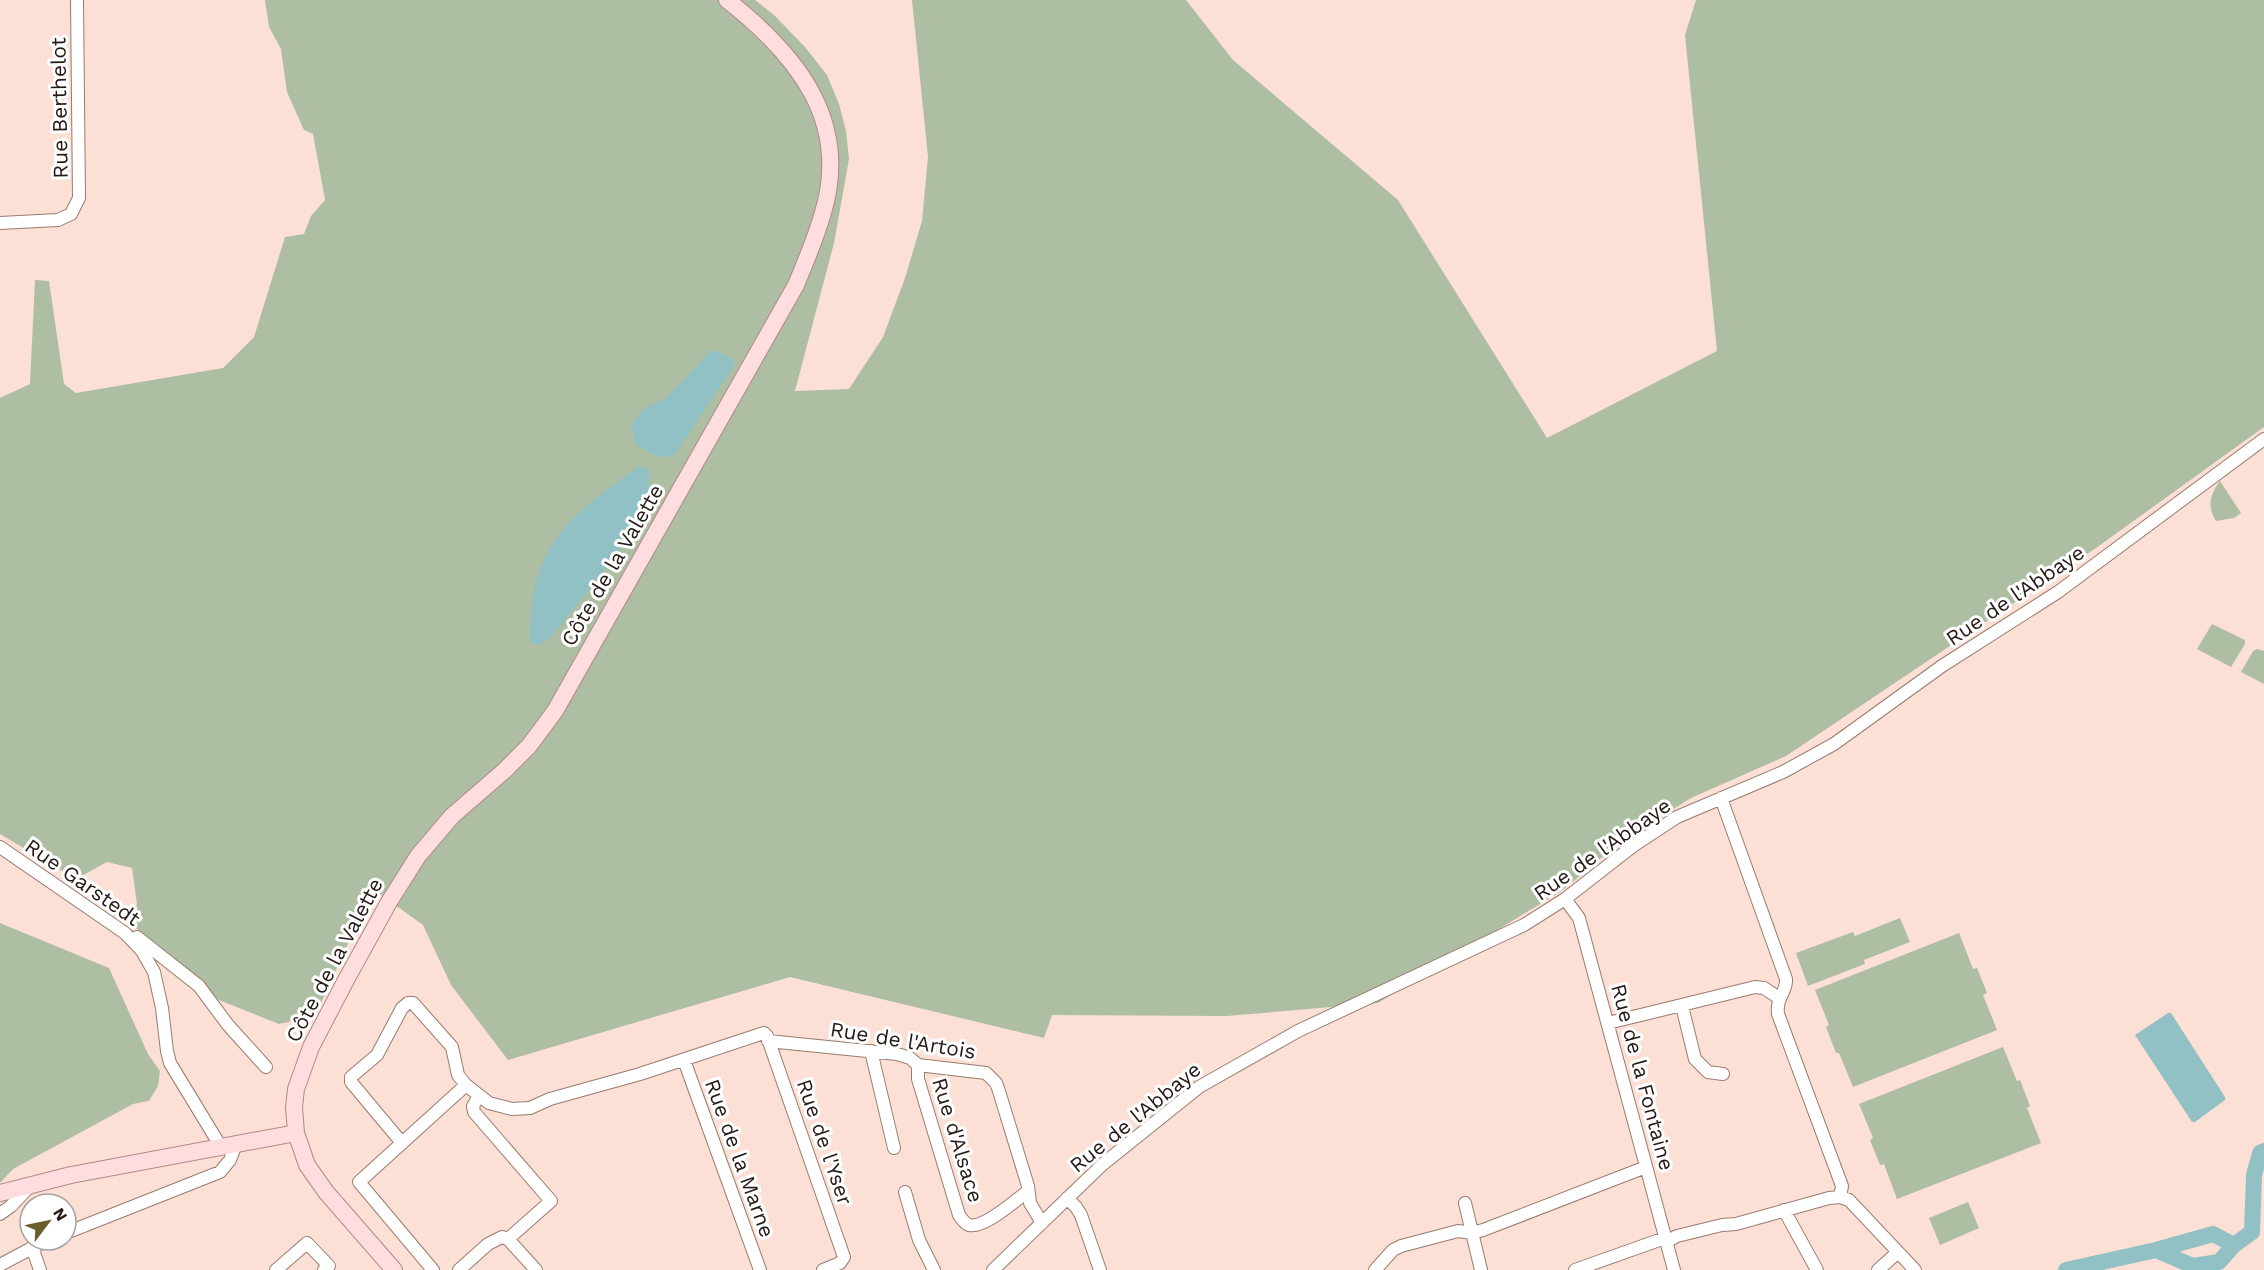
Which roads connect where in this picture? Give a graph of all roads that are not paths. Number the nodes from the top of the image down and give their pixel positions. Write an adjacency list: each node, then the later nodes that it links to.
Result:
1 (77, 0): 3 (street, Rue Berthelot)
2 (727, 0): 20 (main road, Côte de la Valette)
3 (0, 223)
4 (2264, 439): 5 (street, Rue de l'Abbaye)
5 (1721, 798): 7 (street, Rue de l'Abbaye); 9 (street)
6 (0, 847): 8 (street, Rue Garstedt)
7 (1565, 899): 11 (street, Rue de la Fontaine); 29 (street, Rue de l'Abbaye)
8 (125, 933): 16 (street); 22 (street, Rue Garstedt)
9 (1779, 998): 10 (street); 30 (street)
10 (1682, 1006): 11 (street); 17 (street)
11 (1608, 1023): 24 (street, Rue de la Fontaine)
12 (768, 1041): 13 (street, Rue de l'Artois); 14 (street, Rue de l'Artois); 51 (street, Rue de l'Yser)
13 (871, 1052): 15 (street, Rue de l'Artois); 23 (street)
14 (684, 1060): 19 (street, Rue de l'Artois); 50 (street, Rue de la Marne)
15 (918, 1065): 26 (street, Rue de l'Artois); 26 (street, Rue d'Alsace)
16 (266, 1067)
17 (1723, 1074)
18 (466, 1085): 19 (street, Rue de l'Artois); 21 (street); 21 (street)
19 (479, 1096): 37 (street)
20 (296, 1133): 22 (main road); 46 (main road, Côte de la Valette)
21 (402, 1143): 47 (street)
22 (229, 1145): 25 (main road); 35 (street)
23 (894, 1148)
24 (1646, 1167): 36 (street); 38 (street, Rue de la Fontaine)
25 (30, 1185): 28 (main road); 33 (street)
26 (1028, 1191): 34 (street)
27 (905, 1192): 52 (street)
28 (0, 1193)
29 (1070, 1195): 34 (street, Rue de l'Abbaye); 54 (street)
30 (1840, 1197): 32 (street); 41 (street)
31 (1465, 1203): 36 (street)
32 (1784, 1210): 38 (street); 59 (street)
33 (0, 1214)
34 (1042, 1223): 53 (street, Rue de l'Abbaye)
35 (78, 1228)
36 (1472, 1233): 55 (street); 56 (street)
37 (508, 1239): 48 (street); 49 (street)
38 (1666, 1240): 57 (street); 58 (street, Rue de la Fontaine)
39 (23, 1252): 42 (street)
40 (34, 1252): 43 (street)
41 (1898, 1252): 60 (street); 61 (street)
42 (0, 1265)
43 (40, 1270)
44 (276, 1270): 45 (street)
45 (324, 1270)
46 (394, 1270)
47 (434, 1270)
48 (459, 1270)
49 (536, 1270)
50 (760, 1270)
51 (823, 1270)
52 (934, 1270)
53 (993, 1270)
54 (1100, 1270)
55 (1375, 1270)
56 (1481, 1270)
57 (1575, 1270)
58 (1674, 1270)
59 (1817, 1270)
60 (1878, 1270)
61 (1915, 1270)

